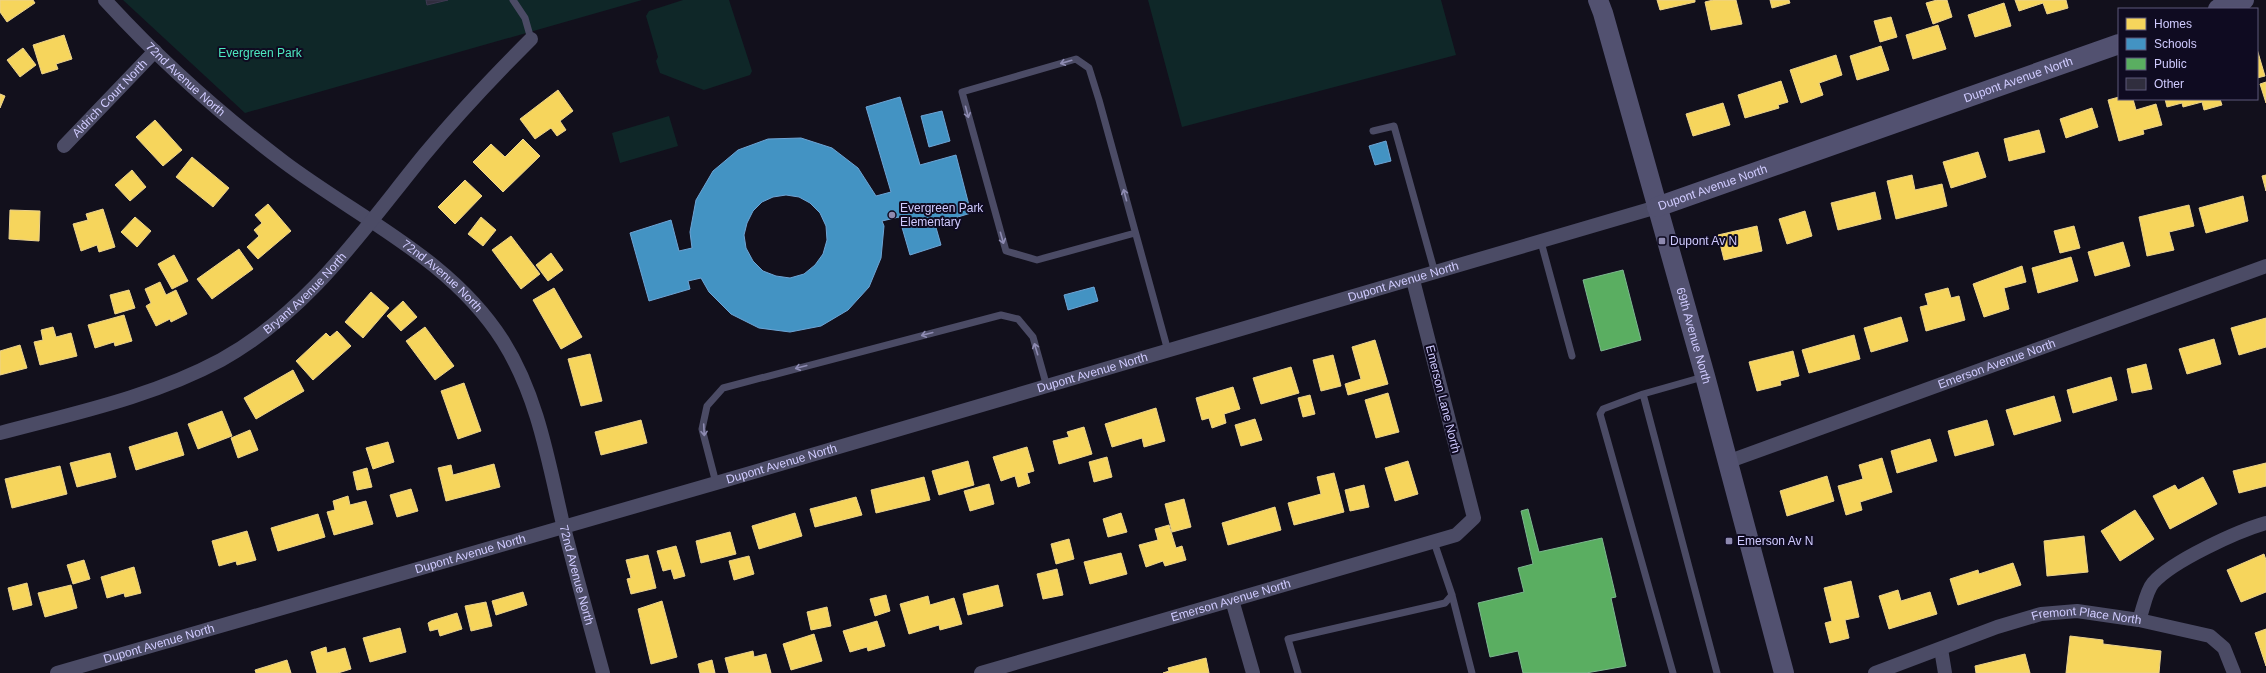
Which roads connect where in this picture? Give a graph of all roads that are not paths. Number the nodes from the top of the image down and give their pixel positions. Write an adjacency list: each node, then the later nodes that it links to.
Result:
1 (105, 0): 8 (street, 72nd Avenue North)
2 (513, 0): 6 (lane)
3 (1598, 0): 11 (street, 69th Avenue North)
4 (2244, 0): 5 (street)
5 (2221, 8)
6 (531, 39): 12 (street, Bryant Avenue North)
7 (2118, 44): 11 (street, Dupont Avenue North)
8 (155, 51): 10 (street, Aldrich Court North); 12 (street, 72nd Avenue North)
9 (1373, 131): 16 (lane)
10 (64, 146)
11 (1657, 207): 14 (street, Dupont Avenue North); 20 (street, 69th Avenue North)
12 (370, 221): 23 (street, Bryant Avenue North); 28 (street, 72nd Avenue North)
13 (1135, 232): 13 (lane, one-way to 13); 18 (lane)
14 (1541, 242): 16 (street, Dupont Avenue North); 19 (lane)
15 (2266, 266): 24 (street, Emerson Avenue North)
16 (1435, 273): 17 (street, Dupont Avenue North)
17 (1413, 280): 18 (street, Dupont Avenue North); 26 (street, Emerson Lane North)
18 (1168, 351): 21 (street, Dupont Avenue North)
19 (1572, 356)
20 (1705, 376): 22 (lane); 24 (street, 69th Avenue North)
21 (1047, 387): 25 (street, Dupont Avenue North); 25 (lane, one-way to 25)
22 (1643, 394): 40 (lane); 41 (lane)
23 (0, 433)
24 (1727, 462): 42 (street, 69th Avenue North)
25 (716, 483): 28 (street, Dupont Avenue North)
26 (1474, 518): 29 (street, Emerson Avenue North)
27 (2266, 523): 32 (street, Fremont Place North)
28 (564, 527): 34 (street, Dupont Avenue North); 35 (street, 72nd Avenue North)
29 (1434, 542): 30 (lane); 31 (street, Emerson Avenue North)
30 (1452, 595): 38 (lane); 39 (lane)
31 (1232, 600): 36 (street, Emerson Avenue North); 37 (street)
32 (2139, 620): 33 (street, Fremont Place North); 45 (street)
33 (1941, 649): 43 (street, Fremont Place North); 44 (street)
34 (57, 673)
35 (603, 673)
36 (981, 673)
37 (1253, 673)
38 (1298, 673)
39 (1472, 673)
40 (1673, 673)
41 (1717, 673)
42 (1784, 673)
43 (1875, 673)
44 (1946, 673)
45 (2234, 673)

